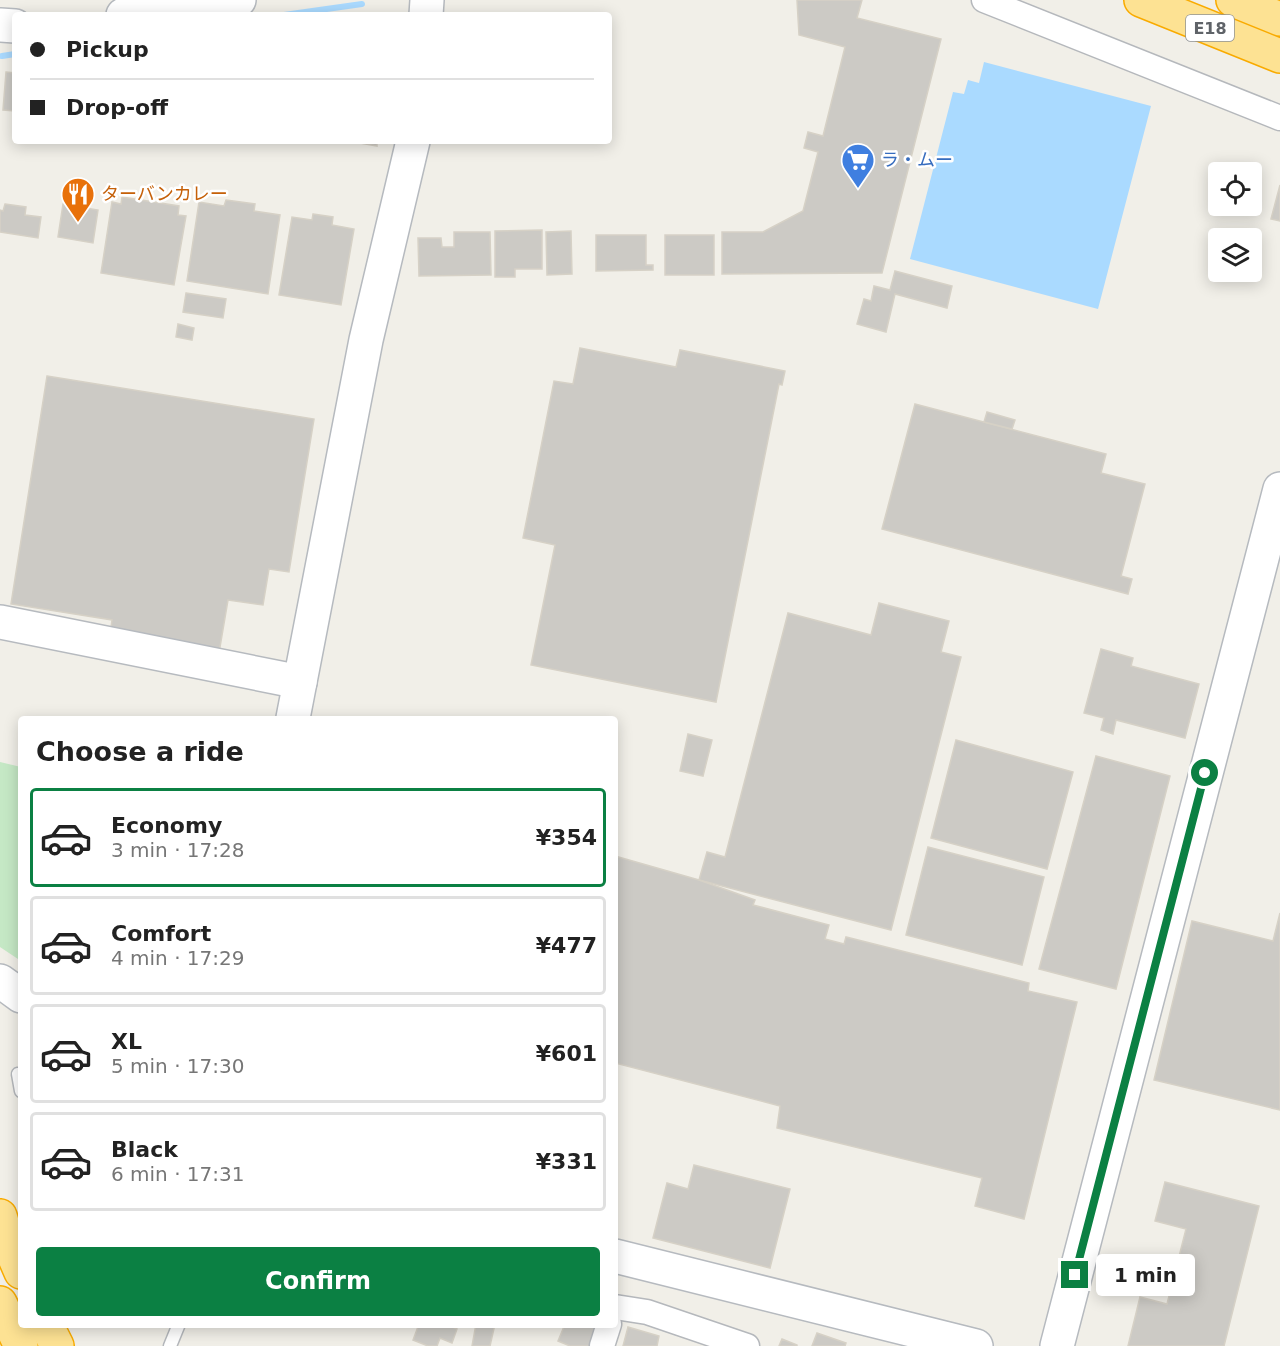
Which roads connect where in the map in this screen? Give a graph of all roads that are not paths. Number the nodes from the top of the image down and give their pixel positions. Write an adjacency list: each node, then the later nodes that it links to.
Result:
1 (239, 0): 5 (street)
2 (984, 0): 8 (street)
3 (1141, 0): 7 (highway, E18)
4 (1233, 0): 6 (highway, E18)
5 (146, 12)
6 (1280, 19)
7 (1280, 56)
8 (1280, 118)
9 (412, 144): 13 (street)
10 (1280, 489): 11 (street)
11 (1269, 571): 31 (street)
12 (0, 622): 13 (street)
13 (300, 682): 14 (street)
14 (293, 716)
15 (0, 981): 16 (street)
16 (18, 994)
17 (0, 1216): 19 (highway)
18 (618, 1257): 30 (street)
19 (18, 1265)
20 (5, 1304): 25 (highway)
21 (618, 1307): 29 (street)
22 (48, 1328): 26 (highway)
23 (177, 1328): 27 (lane)
24 (608, 1328): 28 (street)
25 (21, 1346)
26 (57, 1346)
27 (170, 1346)
28 (602, 1346)
29 (747, 1346)
30 (976, 1346)
31 (1057, 1346)

